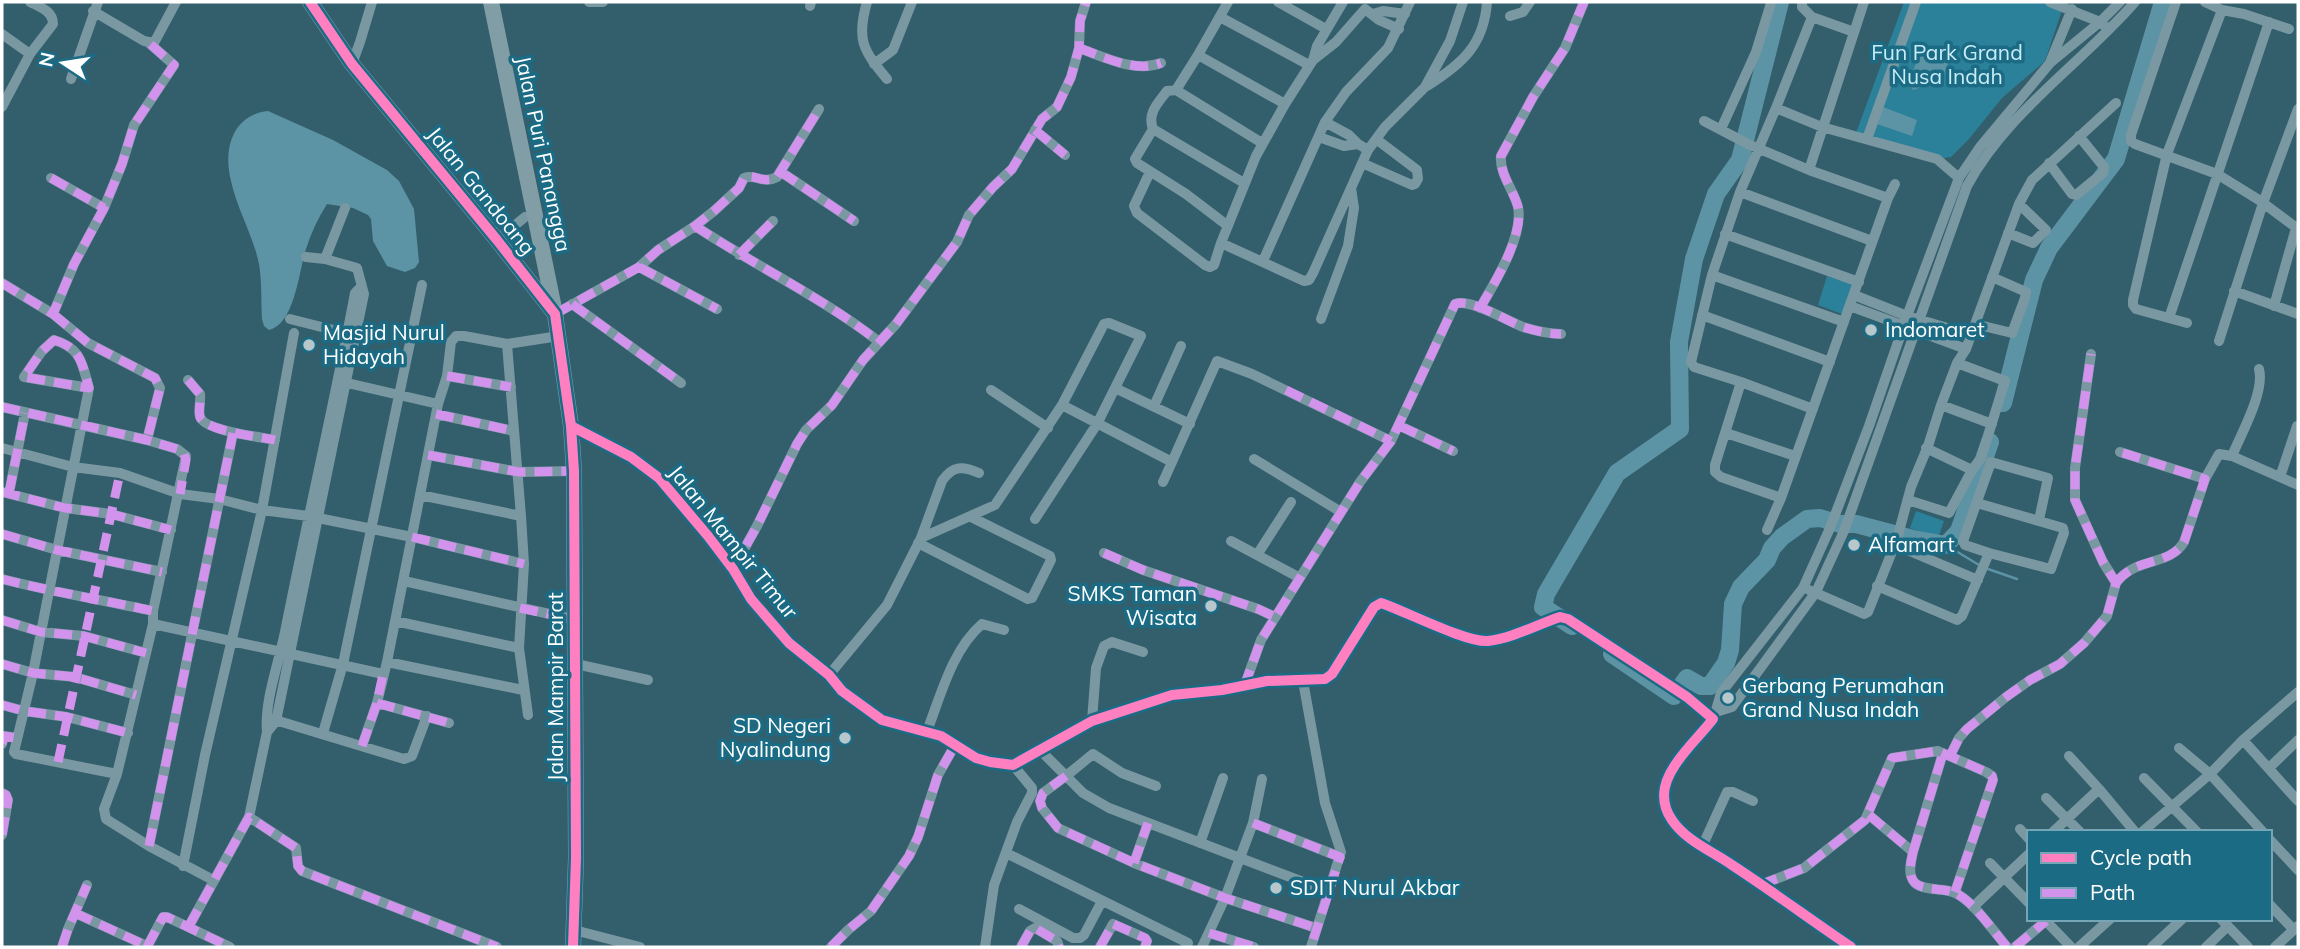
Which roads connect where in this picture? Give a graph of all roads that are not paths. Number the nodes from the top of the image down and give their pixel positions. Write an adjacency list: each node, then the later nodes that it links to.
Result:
1 (30, 2): 48 (street)
2 (174, 2): 46 (street)
3 (310, 2): 53 (street, Jalan Gandoang)
4 (372, 2): 53 (street)
5 (491, 2): 127 (street, Jalan Puri Panangga)
6 (589, 2): 7 (street)
7 (603, 2)
8 (867, 2): 54 (street)
9 (912, 2): 54 (street)
10 (1086, 2): 47 (street)
11 (1228, 2): 36 (street)
12 (1278, 2): 40 (street)
13 (1343, 2): 40 (street)
14 (1410, 2): 33 (street)
15 (1463, 2): 57 (street)
16 (1487, 2): 57 (street)
17 (1530, 2): 35 (street)
18 (1584, 2): 124 (street)
19 (1802, 2): 37 (street)
20 (1864, 2): 43 (street)
21 (1916, 2): 75 (street)
22 (2050, 2): 31 (street)
23 (2120, 2): 38 (street)
24 (2136, 2): 44 (street)
25 (2176, 2): 81 (street)
26 (2205, 2): 32 (street)
27 (2248, 2): 34 (street)
28 (1771, 3): 70 (street)
29 (95, 6): 46 (street); 55 (street)
30 (1368, 8): 33 (street); 41 (street); 51 (street)
31 (2072, 9): 38 (street); 52 (street)
32 (2222, 10): 34 (street); 81 (street)
33 (1405, 14): 41 (street)
34 (2244, 14): 39 (street)
35 (1510, 16)
36 (1220, 17): 49 (street); 51 (street)
37 (1812, 17): 43 (street); 63 (street)
38 (2100, 22): 44 (street); 52 (street)
39 (2269, 22): 42 (street); 87 (street)
40 (1326, 29): 51 (street)
41 (1399, 29): 67 (street)
42 (2289, 29)
43 (1854, 32): 68 (street)
44 (2109, 32): 134 (street)
45 (2, 34): 48 (street)
46 (149, 43): 97 (street)
47 (1079, 48): 50 (street); 71 (street)
48 (30, 54): 58 (street)
49 (1198, 55): 59 (street); 61 (street)
50 (1161, 63)
51 (1311, 63): 61 (street)
52 (2050, 63): 89 (street)
53 (352, 64): 107 (street, Jalan Gandoang)
54 (874, 64): 56 (street)
55 (71, 79)
56 (887, 79)
57 (1425, 87): 74 (street)
58 (7, 88): 62 (street)
59 (1176, 90): 69 (street); 76 (street)
60 (2116, 103): 72 (street)
61 (1285, 104): 76 (street)
62 (2, 107)
63 (1776, 108): 68 (street); 78 (street)
64 (819, 109): 85 (street)
65 (2298, 110): 95 (street)
66 (1704, 121): 70 (street)
67 (1325, 122): 73 (street); 77 (street)
68 (1822, 127): 75 (street); 84 (street)
69 (1153, 129): 86 (street); 90 (street)
70 (1721, 129): 78 (street)
71 (1035, 130): 80 (street); 141 (street)
72 (2079, 136): 83 (street); 83 (street)
73 (1319, 137): 77 (street); 113 (street)
74 (1376, 139): 79 (street); 82 (street)
75 (1867, 139): 89 (street)
76 (1262, 143): 90 (street)
77 (1358, 144): 79 (street)
78 (1749, 144): 84 (street); 93 (street)
79 (1368, 150): 82 (street)
80 (1065, 155)
81 (2167, 155): 87 (street); 130 (street)
82 (1362, 163): 92 (street)
83 (2049, 163): 96 (street)
84 (1809, 170): 94 (street)
85 (781, 172): 101 (street); 102 (street)
86 (1150, 172): 103 (street); 109 (street)
87 (2217, 174): 95 (street); 130 (street)
88 (51, 178): 97 (street)
89 (1959, 178): 134 (street)
90 (1244, 183): 103 (street)
91 (1895, 184): 94 (street)
92 (1351, 188): 113 (street); 132 (street)
93 (1740, 192): 106 (street); 108 (street)
94 (1888, 198): 108 (street)
95 (2263, 203): 104 (street); 120 (street)
96 (2019, 204): 105 (street); 105 (street)
97 (104, 208): 126 (street)
98 (345, 208): 112 (street)
99 (525, 217): 107 (street)
100 (772, 221): 110 (street)
101 (854, 221)
102 (695, 226): 110 (street); 114 (street)
103 (1228, 226): 109 (street)
104 (2297, 229): 123 (street)
105 (2008, 233): 116 (street)
106 (1725, 234): 115 (street); 117 (street)
107 (498, 240): 127 (street, Jalan Gandoang)
108 (1872, 241): 117 (street)
109 (1221, 243): 113 (street)
110 (739, 255): 141 (street)
111 (306, 257): 112 (street)
112 (325, 259): 139 (street)
113 (1263, 261)
114 (639, 267): 122 (street); 125 (street)
115 (1712, 275): 129 (street); 133 (street)
116 (1992, 277): 136 (street); 136 (street)
117 (1859, 282): 121 (street)
118 (2, 283): 126 (street)
119 (422, 285): 159 (street)
120 (2234, 291): 123 (street); 142 (street)
121 (1852, 300): 133 (street); 134 (street)
122 (572, 304): 127 (street); 154 (street)
123 (2274, 306): 128 (street)
124 (1480, 308): 138 (street); 172 (street)
125 (717, 309)
126 (53, 314): 179 (street)
127 (555, 314): 140 (street, Jalan Gandoang)
128 (2298, 314)
129 (1702, 315): 147 (street); 153 (street)
130 (2169, 318): 135 (street)
131 (290, 319): 139 (street)
132 (1321, 319)
133 (1844, 322): 147 (street)
134 (1911, 322): 136 (street); 145 (street); 175 (street)
135 (2187, 323)
136 (1973, 329): 145 (street)
137 (294, 333): 180 (street)
138 (1562, 334)
139 (351, 335): 152 (street)
140 (559, 336): 143 (street); 171 (street, Jalan Gandoang)
141 (878, 341): 230 (street)
142 (2219, 341)
143 (507, 344): 150 (street); 155 (street)
144 (1181, 346): 162 (street)
145 (1966, 349): 148 (street)
146 (2091, 354): 236 (street)
147 (1830, 362): 165 (street)
148 (1958, 363): 161 (street); 169 (street)
149 (2259, 369): 189 (street)
150 (447, 376): 155 (street); 164 (street)
151 (188, 380): 177 (street)
152 (342, 382): 159 (street); 214 (street)
153 (1741, 382): 165 (street); 178 (street)
154 (681, 383)
155 (511, 387): 176 (street)
156 (89, 388): 156 (street); 170 (street)
157 (1115, 388): 160 (street); 162 (street); 167 (street)
158 (991, 390): 174 (street)
159 (398, 395): 164 (street); 217 (street)
160 (1062, 404): 167 (street); 174 (street)
161 (1941, 405): 169 (street); 183 (street)
162 (1154, 406): 168 (street)
163 (2, 407): 166 (street)
164 (437, 409): 176 (street); 187 (street)
165 (1813, 409): 188 (street)
166 (25, 413): 170 (street); 184 (street)
167 (1097, 424): 191 (street); 215 (street)
168 (1190, 424): 181 (street); 191 (street)
169 (1992, 424): 193 (street)
170 (82, 426): 179 (street); 192 (street)
171 (571, 426): 194 (street, Jalan Mampir Barat); 230 (street, Jalan Mampir Timur)
172 (1400, 426): 181 (street); 185 (street)
173 (2297, 426): 197 (street)
174 (1048, 428): 213 (street)
175 (1875, 428): 238 (street); 240 (street)
176 (514, 431): 195 (street)
177 (233, 433): 180 (street); 205 (street)
178 (1726, 433): 188 (street); 204 (street)
179 (147, 440): 202 (street)
180 (275, 440): 210 (street)
181 (1391, 441): 211 (street)
182 (2, 448): 184 (street)
183 (1926, 448): 193 (street); 206 (street)
184 (18, 451): 192 (street); 201 (street)
185 (1454, 451)
186 (2120, 452): 198 (street)
187 (428, 454): 195 (street); 203 (street)
188 (1795, 456): 204 (street)
189 (2232, 456): 197 (street); 198 (street)
190 (1254, 459): 211 (street)
191 (1172, 462): 199 (street)
192 (73, 467): 202 (street); 209 (street)
193 (1972, 470): 206 (street)
194 (574, 471): 195 (street); 245 (street, Jalan Mampir Barat)
195 (519, 472): 212 (street)
196 (979, 473): 222 (street)
197 (2280, 477): 200 (street)
198 (2205, 479): 236 (street)
199 (1163, 482)
200 (2298, 485)
201 (5, 492): 209 (street)
202 (180, 494): 205 (street); 218 (street)
203 (420, 495): 212 (street); 221 (street)
204 (1782, 498): 219 (street)
205 (219, 499): 210 (street); 250 (street)
206 (1908, 499): 224 (street)
207 (1291, 502): 228 (street)
208 (1977, 503): 216 (street); 216 (street); 227 (street)
209 (65, 508): 218 (street); 225 (street)
210 (262, 510): 214 (street); 251 (street)
211 (1341, 512): 232 (street)
212 (521, 516): 229 (street)
213 (971, 517): 222 (street); 222 (street)
214 (313, 518): 217 (street); 253 (street)
215 (1035, 519)
216 (2039, 520): 227 (street)
217 (370, 529): 221 (street); 258 (street)
218 (170, 530): 231 (street)
219 (1767, 530)
220 (2, 534): 225 (street)
221 (412, 537): 229 (street); 235 (street)
222 (920, 540): 262 (street)
223 (1231, 541): 228 (street)
224 (1895, 542): 234 (street); 237 (street)
225 (57, 550): 231 (street); 239 (street)
226 (1104, 553): 243 (street)
227 (1989, 553): 234 (street)
228 (1257, 555): 232 (street)
229 (524, 564): 241 (street)
230 (733, 569): 262 (street, Jalan Mampir Timur)
231 (162, 572): 242 (street)
232 (1300, 578): 243 (street)
233 (2, 579): 239 (street)
234 (1979, 580): 237 (street)
235 (404, 581): 241 (street); 246 (street)
236 (2116, 583): 289 (street)
237 (1877, 586): 240 (street)
238 (1803, 588): 240 (street); 274 (street)
239 (49, 592): 242 (street); 249 (street)
240 (1816, 592): 274 (street)
241 (520, 608): 245 (street); 252 (street)
242 (153, 611): 247 (street)
243 (1275, 617): 265 (street)
244 (2, 620): 249 (street)
245 (576, 620): 259 (street, Jalan Mampir Barat)
246 (395, 621): 252 (street); 256 (street)
247 (153, 624): 250 (street); 255 (street)
248 (1004, 630): 278 (street)
249 (41, 632): 255 (street); 260 (street)
250 (191, 632): 251 (street); 322 (street)
251 (232, 641): 253 (street); 331 (street)
252 (519, 648): 266 (street)
253 (286, 652): 258 (street); 275 (street)
254 (1143, 652): 276 (street)
255 (146, 653): 268 (street)
256 (387, 662): 261 (street); 266 (street)
257 (2, 664): 260 (street)
258 (343, 664): 261 (street); 280 (street)
259 (576, 664): 263 (street); 354 (street, Jalan Mampir Barat)
260 (33, 673): 268 (street); 271 (street)
261 (383, 674): 269 (street)
262 (829, 675): 278 (street, Jalan Mampir Timur)
263 (648, 680)
264 (1304, 681): 265 (street); 274 (street); 328 (street)
265 (1244, 687): 276 (street)
266 (523, 690): 272 (street)
267 (2298, 692): 282 (street)
268 (136, 695): 279 (street)
269 (377, 703): 273 (street); 286 (street)
270 (2, 705): 271 (street)
271 (24, 711): 279 (street); 281 (street)
272 (528, 715)
273 (427, 716): 277 (street); 286 (street)
274 (1715, 716): 323 (street)
275 (271, 719): 280 (street); 307 (street)
276 (1092, 721): 288 (street)
277 (449, 723)
278 (927, 731): 285 (street, Jalan Mampir Timur)
279 (128, 733): 293 (street)
280 (323, 733): 286 (street)
281 (17, 738): 284 (street); 293 (street)
282 (2244, 740): 292 (street); 294 (street)
283 (2298, 740): 292 (street)
284 (2, 744)
285 (955, 745): 291 (street, Jalan Mampir Timur); 363 (street)
286 (362, 746)
287 (2179, 748): 294 (street)
288 (1039, 749): 291 (street); 295 (street)
289 (1947, 754): 306 (street); 324 (street); 338 (street)
290 (2069, 756): 300 (street)
291 (1013, 765): 325 (street)
292 (2269, 768): 304 (street)
293 (117, 774): 322 (street)
294 (2210, 774): 305 (street); 317 (street)
295 (1066, 776): 299 (street); 309 (street); 329 (street)
296 (1223, 778): 321 (street)
297 (2144, 778): 305 (street)
298 (1262, 779): 310 (street)
299 (1156, 786)
300 (2099, 789): 308 (street); 314 (street)
301 (2, 793): 318 (street)
302 (2046, 798): 308 (street)
303 (1753, 801): 323 (street)
304 (2298, 801)
305 (2171, 806): 315 (street); 316 (street)
306 (1869, 815): 324 (street); 336 (street)
307 (249, 817): 334 (street); 360 (street)
308 (2067, 818): 312 (street); 313 (street)
309 (1148, 823): 321 (street); 329 (street)
310 (1253, 823): 327 (street); 328 (street)
311 (2020, 829): 319 (street)
312 (2055, 830)
313 (2078, 830)
314 (2133, 830)
315 (2144, 830)
316 (2195, 830)
317 (2261, 830)
318 (2, 835)
319 (2027, 837)
320 (2272, 842): 332 (street)
321 (1200, 843): 327 (street)
322 (149, 846): 331 (street)
323 (1702, 847): 336 (street)
324 (1913, 852): 338 (street)
325 (1006, 853): 340 (street); 364 (street)
326 (2027, 856): 333 (street)
327 (1239, 857): 337 (street); 339 (street)
328 (1340, 857): 337 (street)
329 (1134, 863): 339 (street)
330 (1990, 863): 333 (street)
331 (183, 866): 334 (street)
332 (2298, 870)
333 (2003, 877): 341 (street); 342 (street)
334 (213, 880): 351 (street)
335 (87, 885): 345 (street)
336 (1760, 885): 372 (street)
337 (1327, 891): 352 (street)
338 (1955, 892): 342 (street)
339 (1224, 898): 352 (street); 355 (street)
340 (1102, 901): 344 (street); 356 (street)
341 (2027, 901)
342 (1973, 907): 373 (street)
343 (2272, 907): 353 (street)
344 (1019, 909)
345 (75, 913): 357 (street); 358 (street)
346 (2045, 921): 374 (street)
347 (2047, 921): 375 (street)
348 (2108, 921): 376 (street)
349 (2180, 921): 377 (street)
350 (2224, 923): 378 (street); 379 (street)
351 (189, 926): 358 (street); 359 (street)
352 (1316, 928): 371 (street)
353 (2296, 928): 380 (street)
354 (574, 930): 361 (street, Jalan Mampir Barat); 362 (street)
355 (1209, 933): 369 (street); 370 (street)
356 (1188, 943)
357 (62, 947)
358 (147, 947)
359 (230, 947)
360 (497, 947)
361 (573, 947)
362 (639, 947)
363 (831, 947)
364 (985, 947)
365 (1021, 947): 366 (street)
366 (1059, 947)
367 (1100, 947): 368 (street)
368 (1145, 947)
369 (1202, 947)
370 (1254, 947)
371 (1311, 947)
372 (1851, 947)
373 (2007, 947)
374 (2015, 947)
375 (2071, 947)
376 (2079, 947)
377 (2152, 947)
378 (2206, 947)
379 (2248, 947)
380 (2275, 947)

